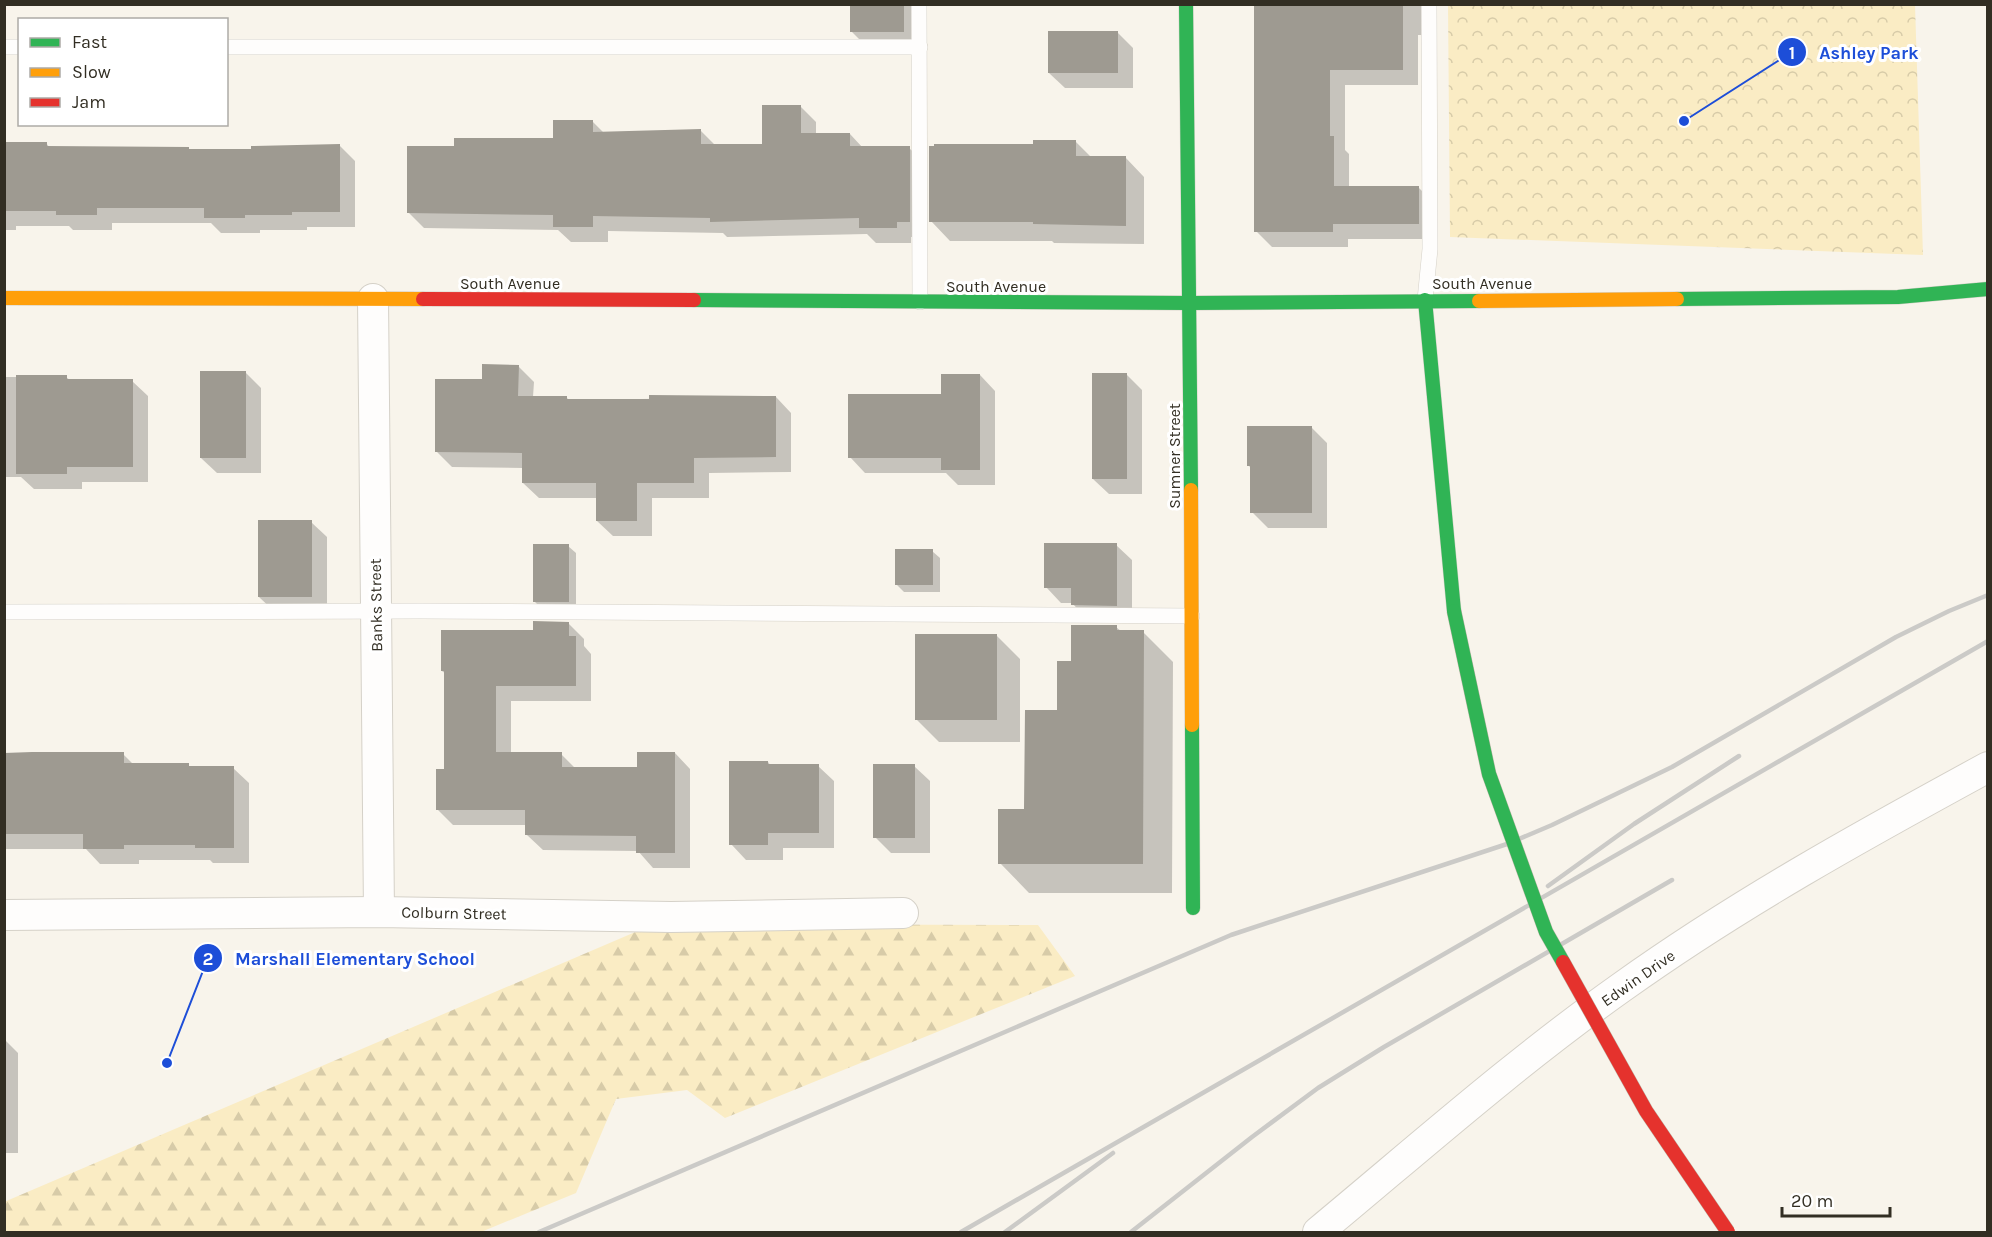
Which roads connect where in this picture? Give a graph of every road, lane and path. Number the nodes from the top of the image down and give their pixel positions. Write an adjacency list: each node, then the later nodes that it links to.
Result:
1 (919, 4): 5 (lane)
2 (1186, 4): 11 (main road, Sumner Street)
3 (1429, 4): 9 (lane)
4 (228, 47): 5 (lane)
5 (920, 47): 10 (lane)
6 (1988, 289): 9 (main road, South Avenue)
7 (4, 298): 8 (main road, South Avenue)
8 (373, 298): 10 (main road, South Avenue); 12 (street, Banks Street)
9 (1425, 300): 11 (main road, South Avenue); 21 (main road, bridge)
10 (920, 302): 11 (main road, South Avenue)
11 (1190, 303): 14 (main road, Sumner Street)
12 (376, 611): 13 (lane); 14 (lane); 17 (street, Banks Street)
13 (4, 612)
14 (1192, 616): 16 (main road, Sumner Street)
15 (1988, 767): 20 (street, Edwin Drive)
16 (1193, 908)
17 (379, 912): 18 (street, Colburn Street); 19 (street, Colburn Street)
18 (903, 913)
19 (4, 915)
20 (1318, 1233)
21 (1728, 1233)

